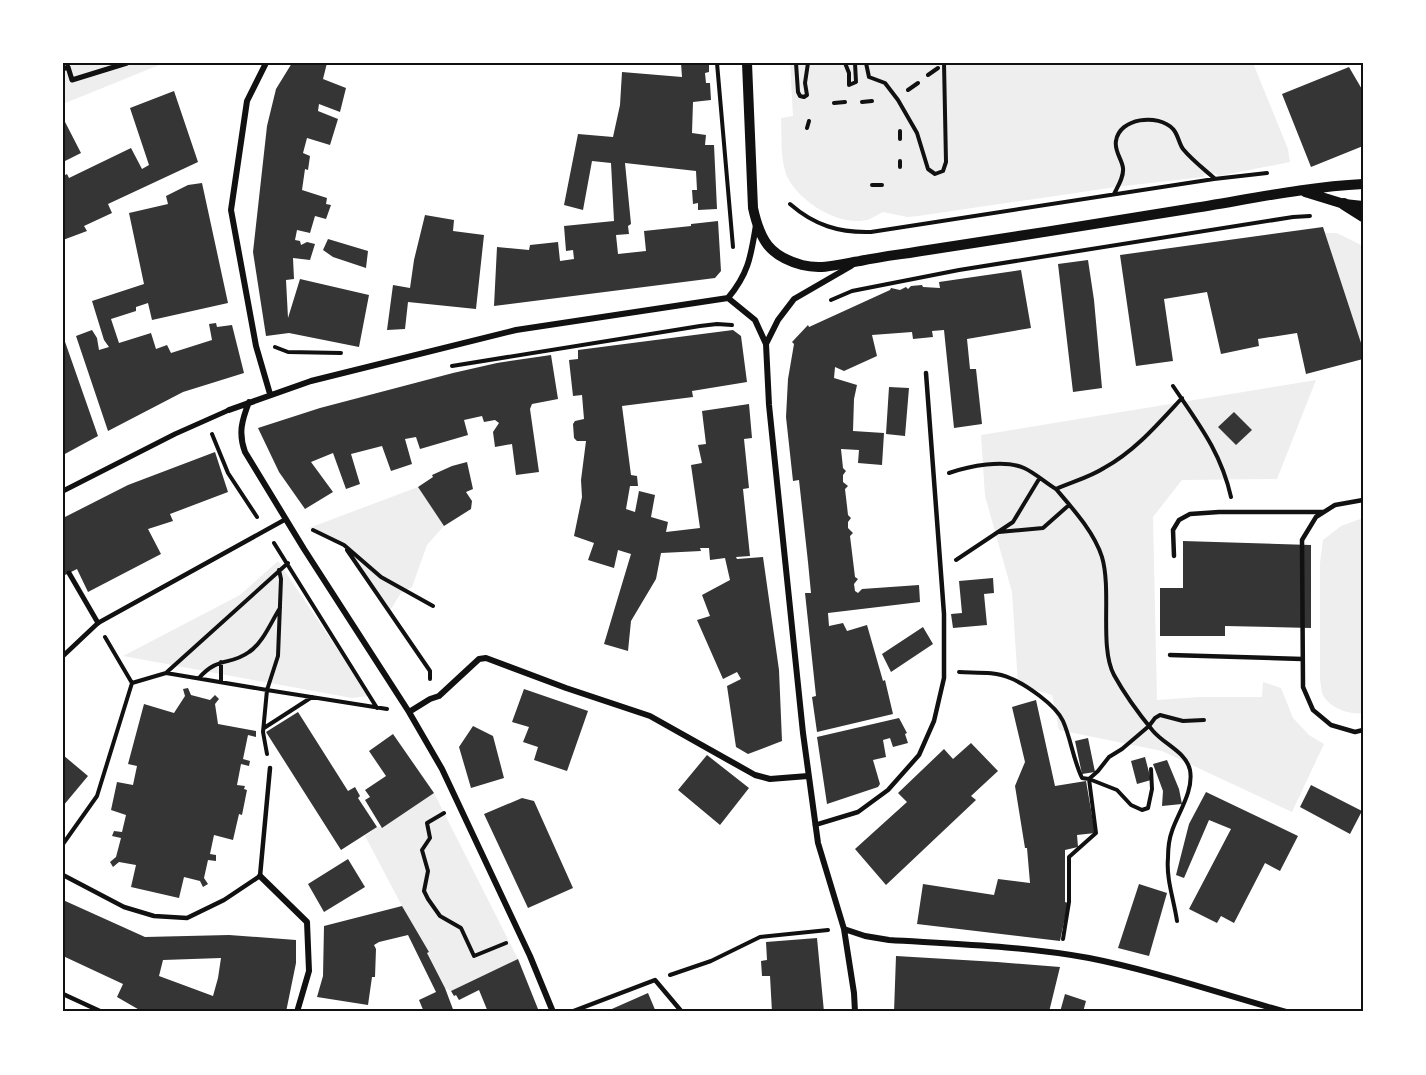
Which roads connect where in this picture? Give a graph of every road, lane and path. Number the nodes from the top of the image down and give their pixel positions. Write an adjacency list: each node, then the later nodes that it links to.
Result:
1 (127, 63): 12 (street)
2 (266, 63): 48 (street)
3 (717, 63): 39 (path)
4 (747, 63): 38 (street)
5 (796, 63): 6 (path)
6 (808, 63)
7 (846, 63): 8 (path)
8 (855, 63)
9 (866, 63): 10 (path)
10 (944, 63)
11 (938, 68): 13 (path)
12 (63, 69)
13 (928, 75)
14 (918, 82): 15 (path)
15 (908, 90)
16 (872, 101): 18 (path)
17 (845, 102): 19 (path)
18 (862, 102)
19 (834, 103)
20 (809, 121): 21 (path)
21 (807, 128)
22 (900, 131): 23 (path)
23 (900, 139)
24 (900, 161): 25 (path)
25 (900, 168)
26 (1274, 173): 27 (path)
27 (1214, 179): 32 (path); 32 (path)
28 (1363, 184): 31 (street)
29 (872, 185): 30 (path)
30 (882, 185)
31 (1301, 190): 34 (street); 40 (street)
32 (1113, 194): 33 (path)
33 (790, 204)
34 (1344, 204): 35 (street); 37 (main road)
35 (1363, 206)
36 (1315, 216): 42 (path)
37 (1363, 216)
38 (756, 221): 40 (street); 41 (street)
39 (734, 256)
40 (860, 261): 44 (street)
41 (728, 298): 44 (street); 48 (street)
42 (825, 303)
43 (735, 326): 45 (path)
44 (766, 344): 95 (street)
45 (443, 368)
46 (926, 373): 53 (lane)
47 (1173, 386): 49 (path)
48 (270, 394): 50 (street)
49 (1182, 398): 55 (path); 59 (path)
50 (249, 402): 51 (street); 61 (street)
51 (229, 410): 52 (street)
52 (206, 419): 56 (street); 63 (path)
53 (934, 479): 54 (path); 70 (lane)
54 (1040, 479): 55 (path); 64 (path)
55 (1056, 489): 58 (path)
56 (63, 491)
57 (1363, 500): 60 (lane)
58 (1069, 505): 64 (path); 90 (path)
59 (1234, 512): 60 (lane); 67 (lane)
60 (1323, 512): 77 (lane)
61 (286, 519): 63 (lane); 66 (street)
62 (309, 528): 65 (path)
63 (266, 530): 68 (path); 74 (lane)
64 (999, 532): 70 (path)
65 (344, 545): 72 (path); 86 (path)
66 (304, 549): 68 (path); 88 (street)
67 (1174, 556)
68 (288, 563): 69 (path); 87 (path)
69 (279, 570): 73 (path); 80 (path)
70 (940, 570): 79 (lane)
71 (69, 573): 74 (street)
72 (433, 606)
73 (280, 607): 78 (path); 84 (path)
74 (98, 623): 76 (lane); 83 (path)
75 (1170, 655): 77 (lane)
76 (63, 656)
77 (1302, 659): 92 (lane)
78 (221, 661): 81 (path); 82 (path)
79 (944, 671): 96 (path); 98 (lane)
80 (166, 673): 81 (path); 83 (path)
81 (198, 678): 82 (path)
82 (221, 682): 84 (path)
83 (132, 683): 99 (path)
84 (267, 690): 85 (path); 91 (path)
85 (312, 697): 87 (path); 91 (path)
86 (430, 699): 88 (street); 95 (street)
87 (377, 708): 88 (path)
88 (409, 712): 110 (street)
89 (1204, 720): 90 (path)
90 (1149, 726): 96 (path); 102 (path)
91 (264, 728): 93 (path)
92 (1363, 730)
93 (270, 768): 101 (lane)
94 (1151, 770): 96 (path)
95 (808, 776): 98 (street)
96 (1089, 779): 105 (path)
97 (448, 811): 104 (path)
98 (815, 825): 103 (street)
99 (63, 844)
100 (63, 875): 101 (lane)
101 (260, 876): 109 (street)
102 (1177, 921)
103 (844, 928): 105 (street); 106 (path); 113 (street)
104 (512, 940)
105 (1061, 954): 114 (street)
106 (655, 981): 111 (lane); 112 (lane)
107 (63, 994): 108 (lane)
108 (102, 1012)
109 (297, 1012)
110 (553, 1012)
111 (571, 1012)
112 (682, 1012)
113 (855, 1012)
114 (1286, 1012)

